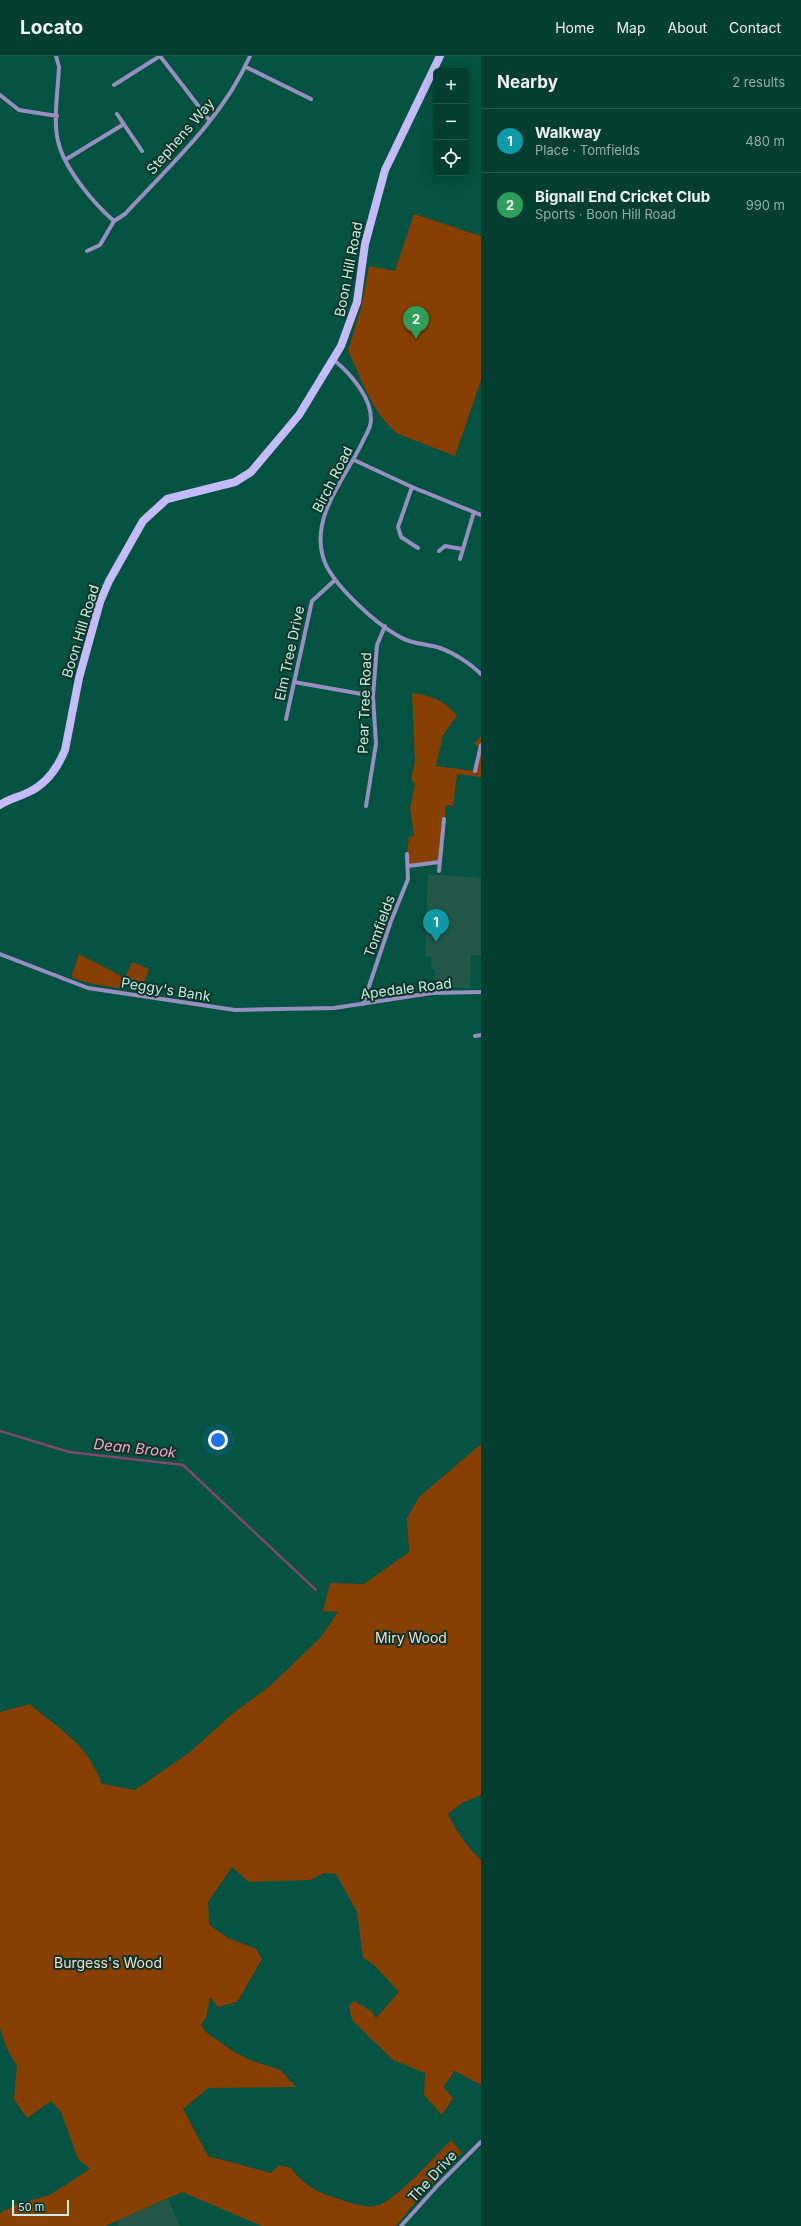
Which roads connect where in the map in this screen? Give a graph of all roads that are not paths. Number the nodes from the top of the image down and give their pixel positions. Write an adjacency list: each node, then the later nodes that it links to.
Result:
1 (56, 56): 10 (street)
2 (160, 56): 6 (street); 11 (street)
3 (250, 56): 5 (street, Stephens Way)
4 (440, 56): 17 (street, Boon Hill Road)
5 (246, 66): 8 (street); 11 (street, Stephens Way)
6 (114, 85)
7 (0, 95): 10 (street)
8 (311, 99)
9 (117, 114): 12 (street)
10 (57, 116): 14 (street)
11 (210, 121): 15 (street, Stephens Way)
12 (124, 124): 13 (street); 14 (street)
13 (142, 151)
14 (65, 160): 15 (street)
15 (114, 221): 16 (street, Stephens Way)
16 (87, 251)
17 (334, 360): 18 (street, Birch Road); 34 (street, Boon Hill Road)
18 (354, 460): 19 (street); 26 (street, Birch Road)
19 (412, 487): 20 (street); 24 (street)
20 (474, 512): 21 (street); 22 (street)
21 (481, 515)
22 (462, 549): 23 (street); 25 (street)
23 (439, 551)
24 (413, 552)
25 (460, 559)
26 (335, 580): 27 (street, Birch Road); 29 (street, Elm Tree Drive)
27 (384, 626): 28 (street, Birch Road); 30 (street, Pear Tree Road)
28 (481, 674)
29 (294, 682): 30 (street); 31 (street, Elm Tree Drive)
30 (373, 696): 35 (street, Pear Tree Road)
31 (286, 719)
32 (481, 745): 33 (street)
33 (475, 771)
34 (0, 805)
35 (366, 806)
36 (444, 819): 38 (street)
37 (407, 854): 39 (street, Tomfields)
38 (440, 862): 39 (street); 40 (street)
39 (408, 866): 43 (street, Tomfields)
40 (439, 871)
41 (0, 954): 44 (street, Peggy's Bank)
42 (481, 992): 43 (street, Apedale Road)
43 (363, 1004): 44 (street, Apedale Road)
44 (334, 1008)
45 (481, 1035): 46 (street)
46 (475, 1036)
47 (481, 2142): 48 (street, The Drive)
48 (401, 2226)

